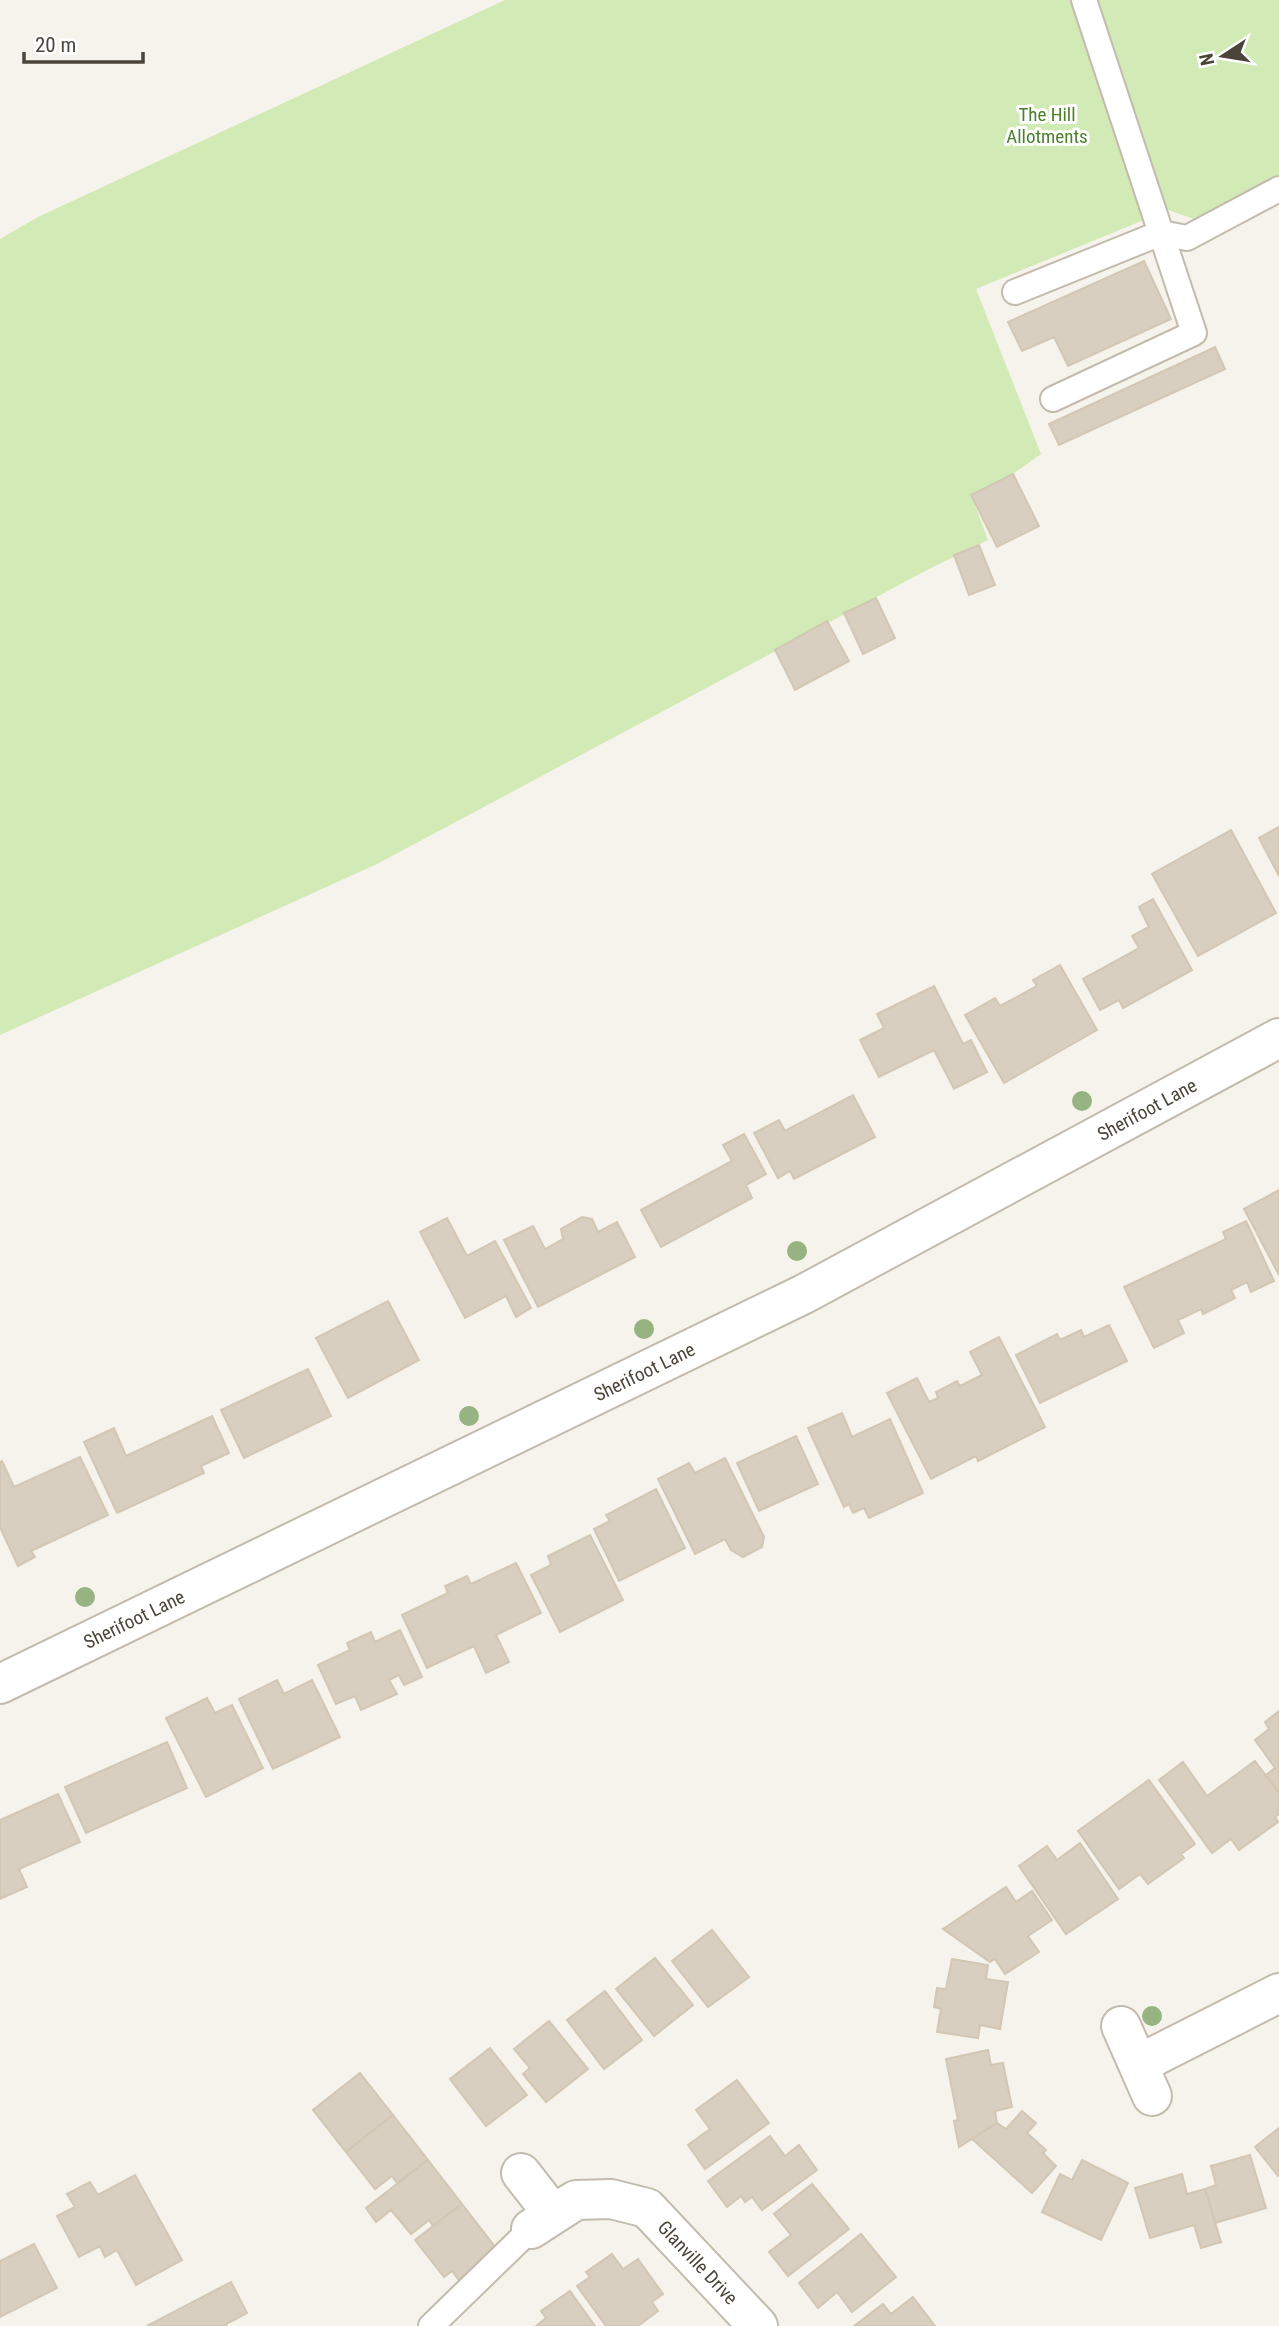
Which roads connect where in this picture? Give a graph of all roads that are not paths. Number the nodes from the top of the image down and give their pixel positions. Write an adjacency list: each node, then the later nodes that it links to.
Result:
1 (1084, 0): 3 (lane)
2 (1279, 189): 3 (lane)
3 (1161, 233): 4 (lane); 5 (lane)
4 (1014, 292)
5 (1053, 399)
6 (1279, 1038): 7 (street, Sherifoot Lane)
7 (0, 1684)
8 (1279, 1993): 9 (street)
9 (1121, 2026)
10 (522, 2173): 11 (street)
11 (542, 2222): 12 (lane); 13 (street, Glanville Drive)
12 (431, 2326)
13 (758, 2326)

